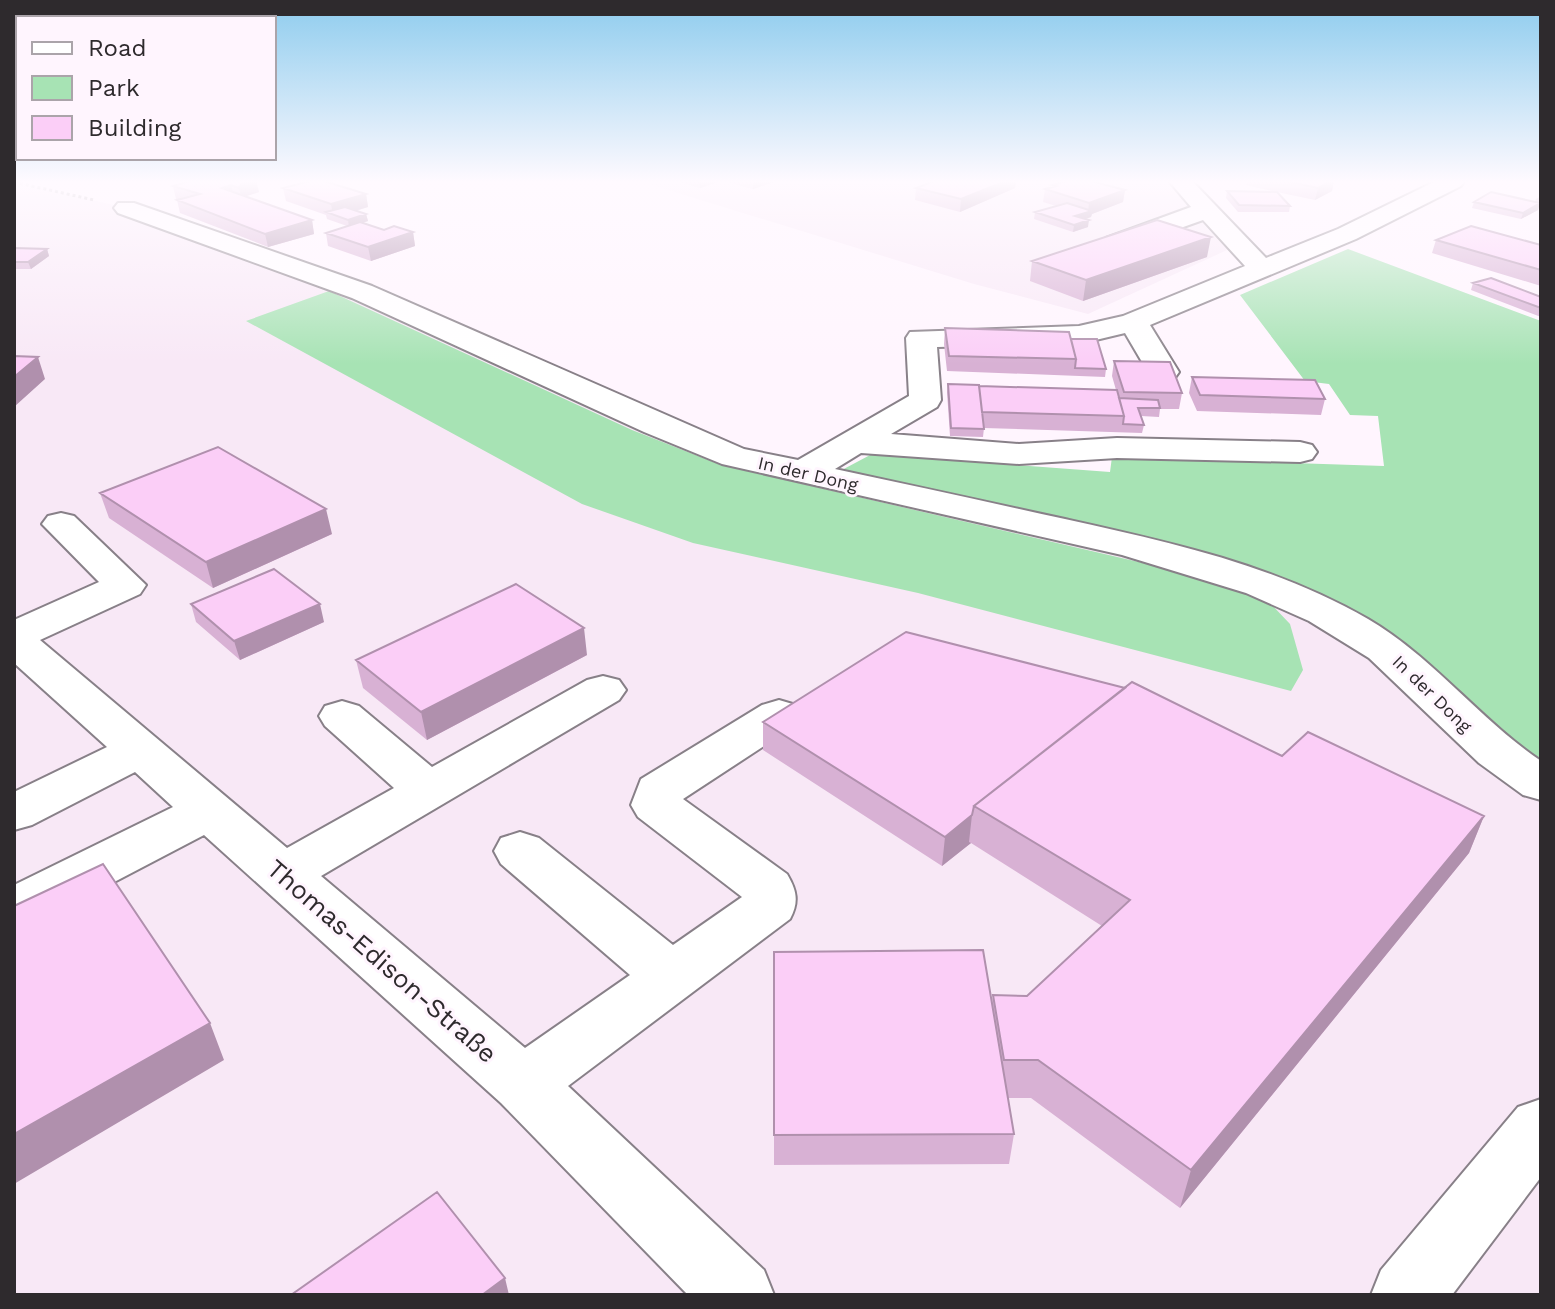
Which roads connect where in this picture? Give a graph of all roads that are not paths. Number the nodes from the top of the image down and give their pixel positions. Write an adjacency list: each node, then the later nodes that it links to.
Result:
1 (222, 242): 11 (street, In der Dong)
2 (1117, 242): 5 (street)
3 (1237, 242): 6 (street)
4 (1327, 242): 6 (street)
5 (1087, 252)
6 (1262, 269): 7 (street)
7 (1133, 322): 8 (street); 9 (street)
8 (1163, 372)
9 (854, 442): 10 (street); 11 (street)
10 (1300, 452)
11 (802, 473): 18 (street, In der Dong)
12 (61, 524): 13 (street)
13 (14, 638): 17 (street, Thomas-Edison-Straße)
14 (603, 690): 19 (street)
15 (779, 715): 25 (street)
16 (342, 716): 19 (street)
17 (140, 750): 20 (street, Thomas-Edison-Straße); 21 (street)
18 (1541, 783)
19 (428, 790): 23 (street)
20 (209, 810): 23 (street, Thomas-Edison-Straße); 24 (street)
21 (14, 813)
22 (520, 851): 25 (street)
23 (283, 874): 26 (street, Thomas-Edison-Straße)
24 (14, 909)
25 (671, 976): 26 (street)
26 (523, 1084): 28 (street, Thomas-Edison-Straße)
27 (1541, 1127): 29 (street)
28 (738, 1295)
29 (1407, 1295)

